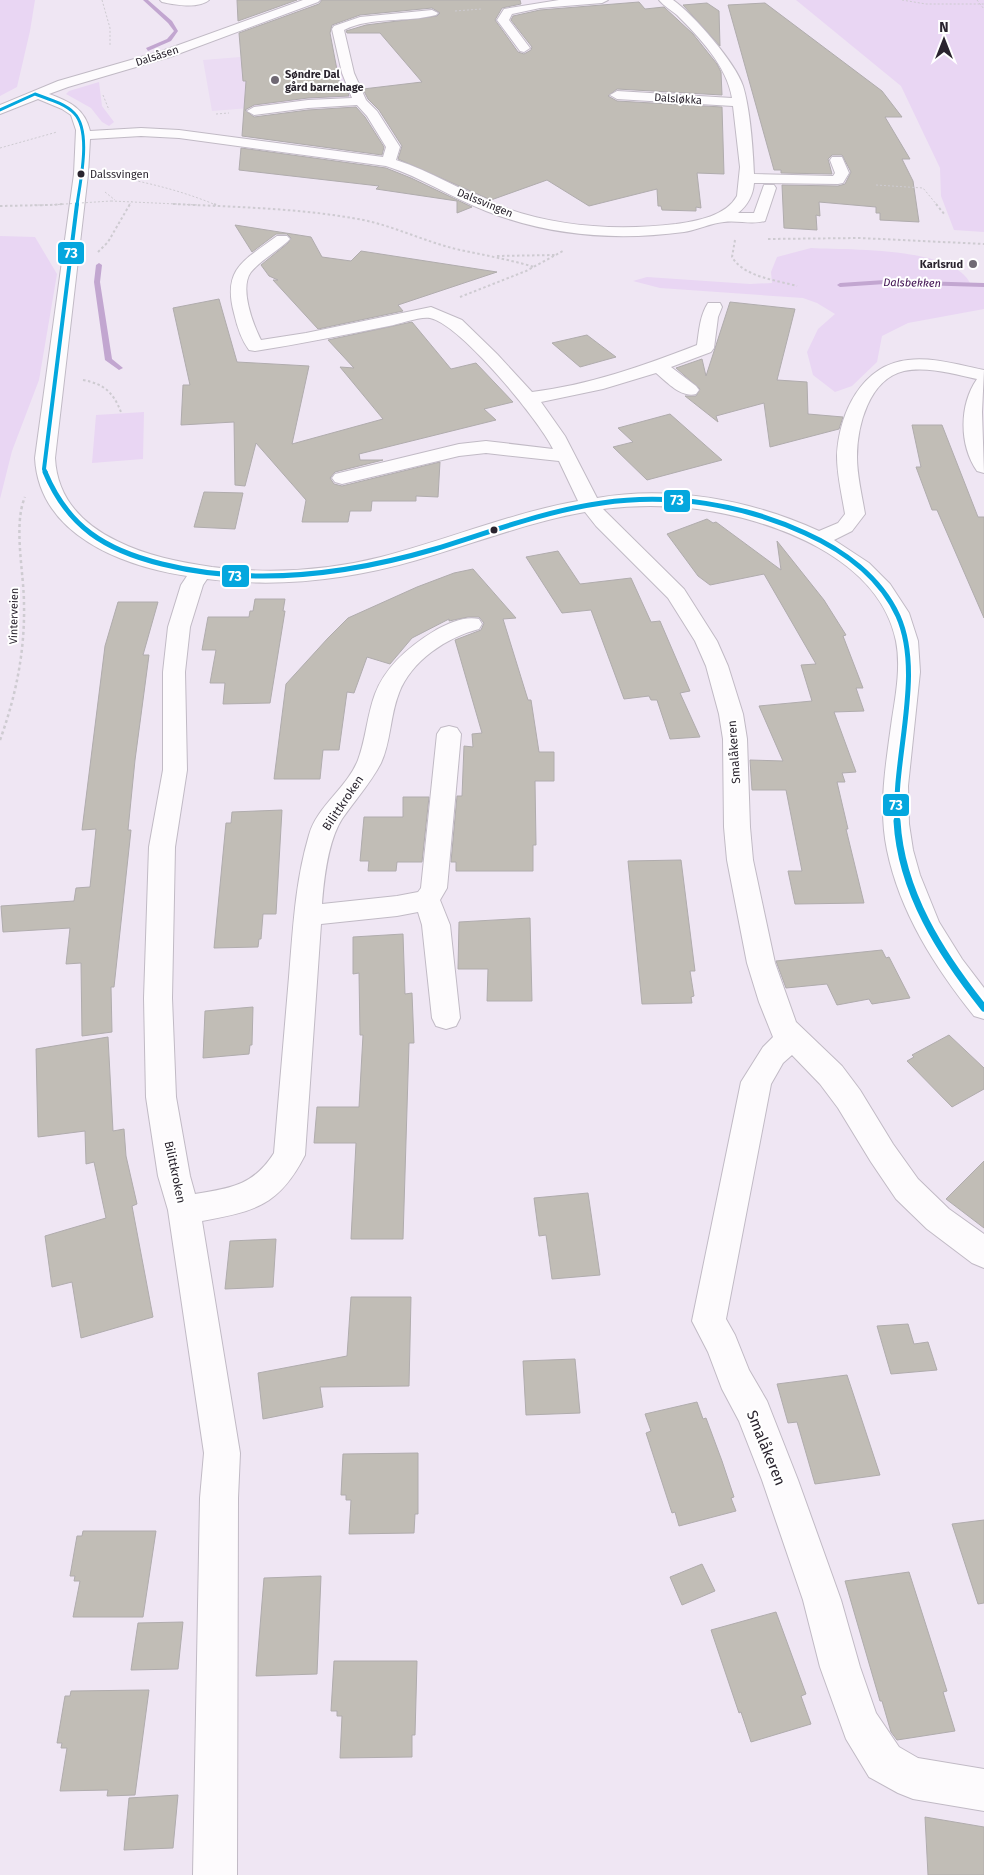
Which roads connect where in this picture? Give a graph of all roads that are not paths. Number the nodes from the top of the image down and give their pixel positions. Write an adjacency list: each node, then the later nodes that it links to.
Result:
1 (166, 0): 2 (street)
2 (204, 0)
3 (314, 0): 8 (street, Dalsåsen)
4 (602, 0): 7 (street)
5 (665, 0): 11 (street, Dalssvingen)
6 (432, 13): 10 (street)
7 (524, 48)
8 (35, 94): 12 (street, Dalsåsen); 14 (street)
9 (617, 95): 11 (street, Dalsløkka)
10 (360, 101): 13 (street); 16 (street)
11 (739, 102): 17 (street, Dalssvingen)
12 (0, 110)
13 (254, 111)
14 (84, 135): 16 (street, Dalssvingen); 32 (street)
15 (837, 160): 17 (street)
16 (388, 162): 19 (street, Dalssvingen)
17 (746, 178): 19 (street, Dalssvingen)
18 (770, 188): 19 (street)
19 (721, 216)
20 (282, 239): 26 (street, Smalåkeren)
21 (714, 307): 26 (street)
22 (662, 369): 25 (street)
23 (984, 375): 31 (street)
24 (984, 381): 28 (street)
25 (690, 390)
26 (528, 398): 27 (street, Smalåkeren)
27 (566, 456): 29 (street); 30 (street, Smalåkeren)
28 (984, 467)
29 (342, 478)
30 (590, 505): 31 (street); 32 (street); 39 (street, Smalåkeren)
31 (818, 539): 37 (street)
32 (200, 572): 40 (street, Bilittkroken)
33 (471, 624): 36 (street, Bilittkroken)
34 (449, 734): 35 (street)
35 (427, 900): 36 (street); 38 (street)
36 (307, 915): 40 (street, Bilittkroken)
37 (984, 1008)
38 (446, 1018)
39 (792, 1037): 41 (street, Smalåkeren); 42 (street, Smalåkeren)
40 (184, 1210): 43 (street)
41 (984, 1253)
42 (984, 1790)
43 (215, 1875)

